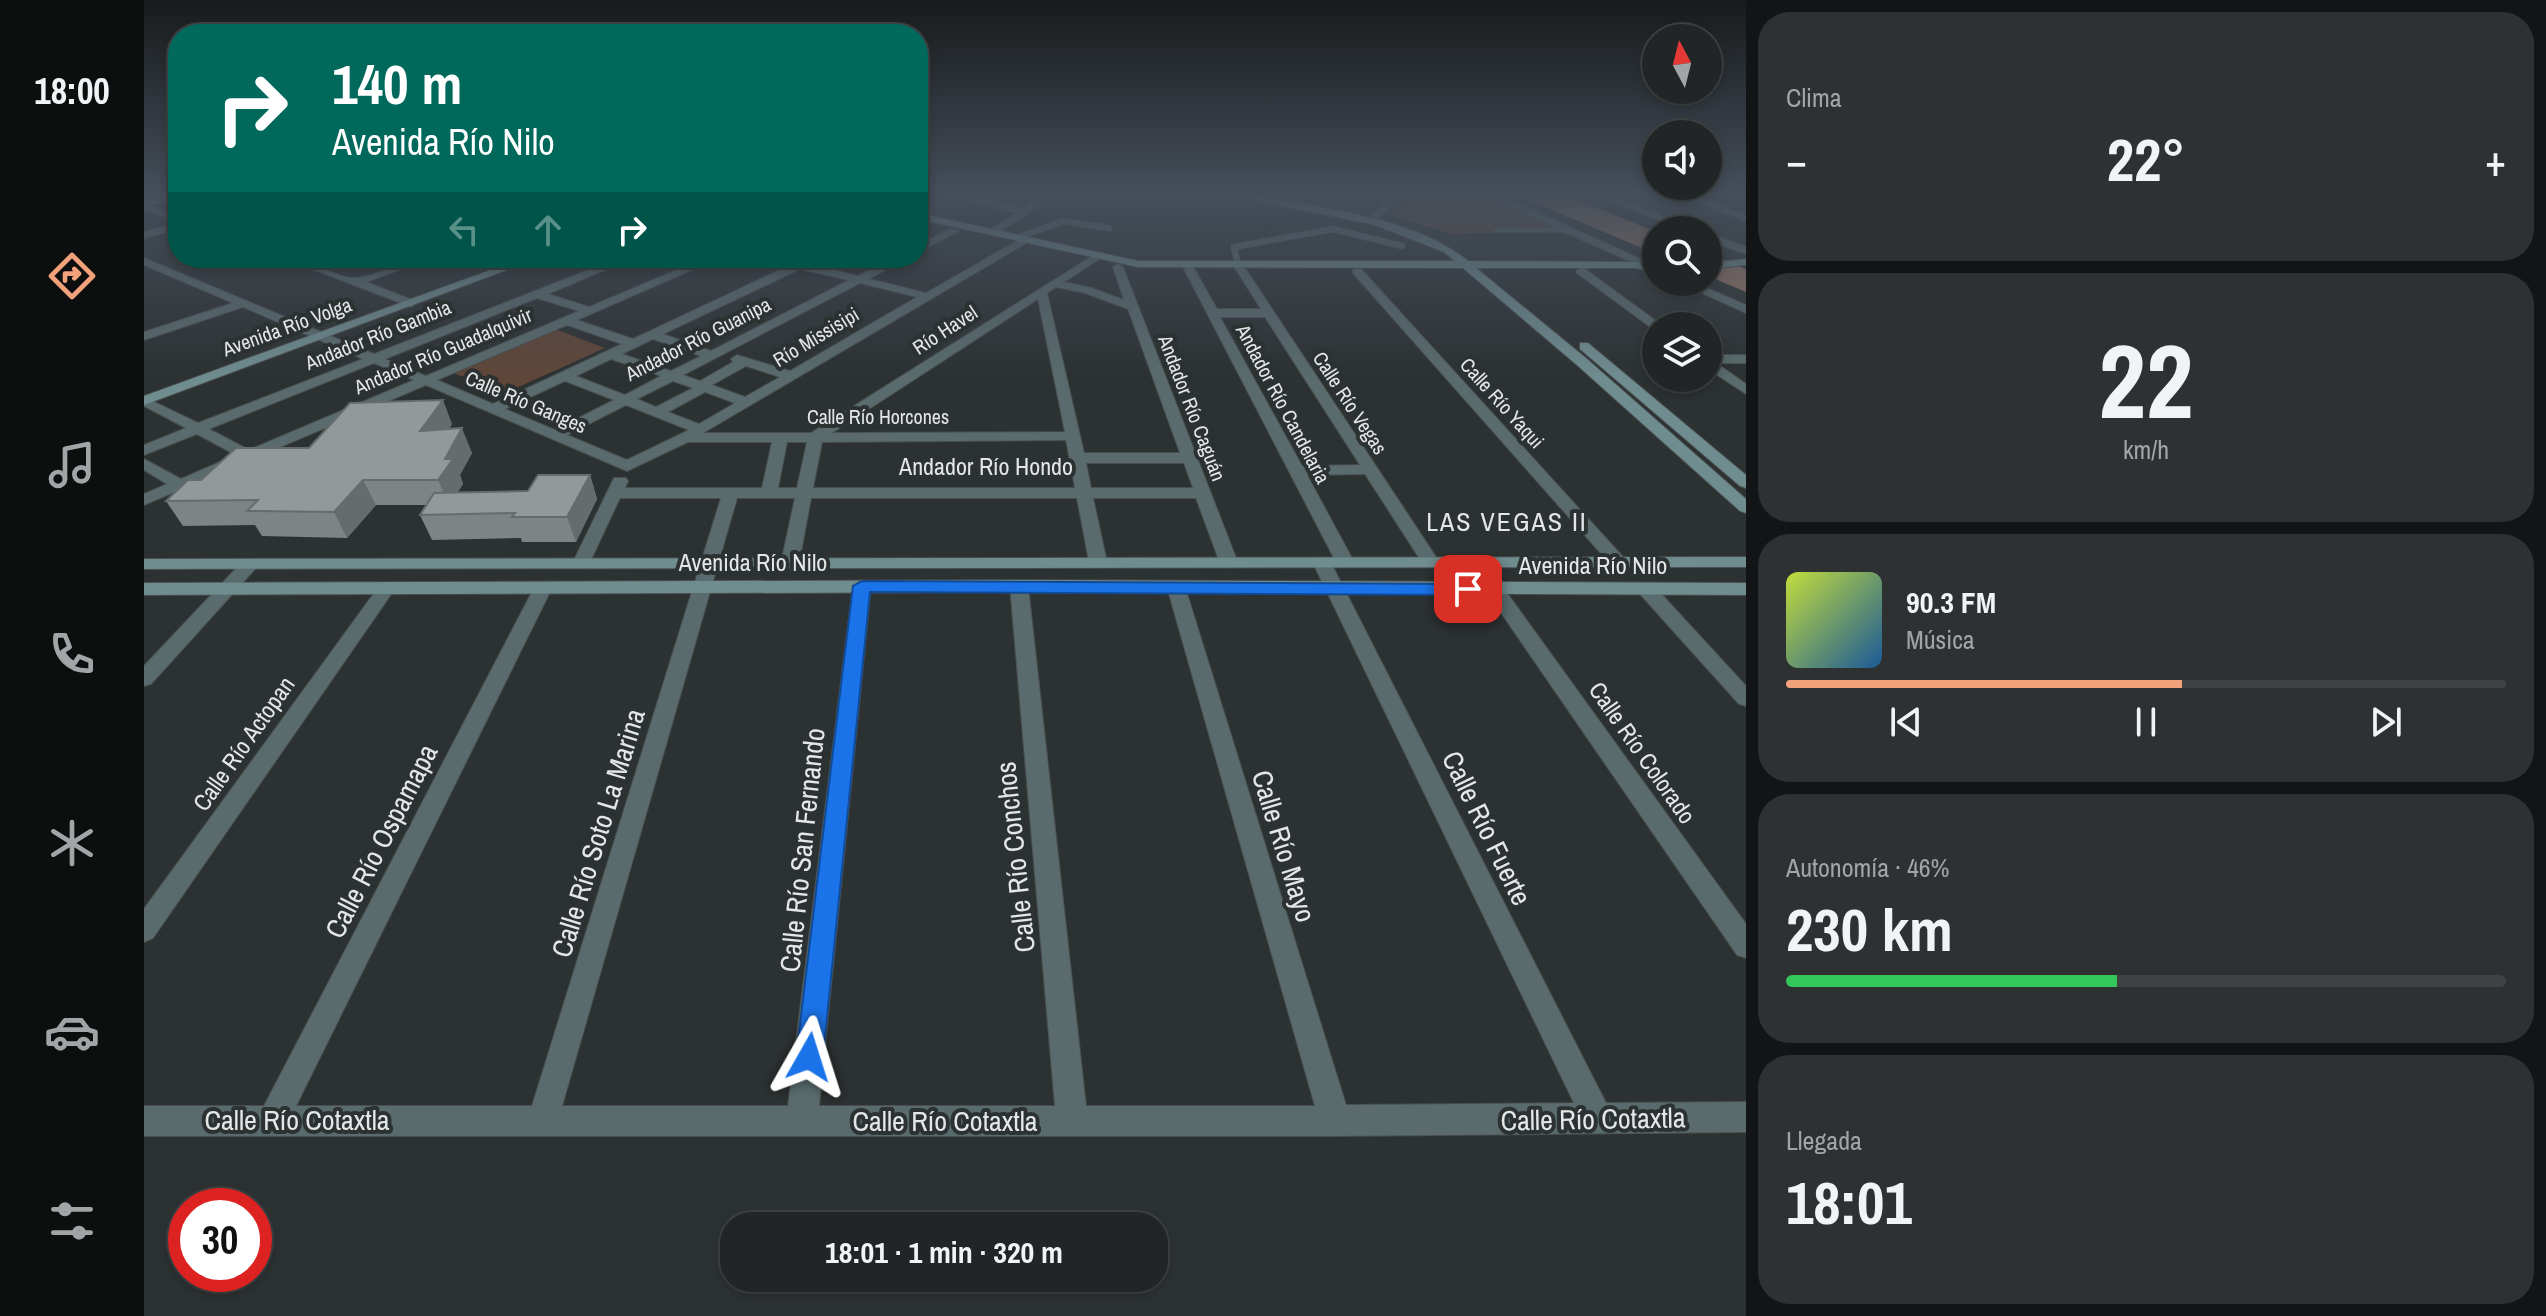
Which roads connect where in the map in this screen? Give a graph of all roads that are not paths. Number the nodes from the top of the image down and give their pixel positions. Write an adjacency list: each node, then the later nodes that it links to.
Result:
1 (996, 254): 37 (street, Río Missisipi)
2 (1077, 254): 7 (street)
3 (1236, 254): 15 (lane)
4 (1456, 254): 26 (street)
5 (1465, 254): 26 (street)
6 (1622, 254): 9 (street)
7 (1093, 258): 10 (street); 13 (street); 34 (street, Río Havel)
8 (144, 261): 12 (street, Calle Río Ganges)
9 (1642, 263)
10 (1137, 266): 13 (street); 14 (street)
11 (1642, 266): 26 (street)
12 (159, 267): 28 (street); 40 (street, Calle Río Ganges)
13 (1118, 267): 41 (street, Andador Río Caguán)
14 (1188, 267): 15 (street); 44 (street, Andador Río Candelaria)
15 (1240, 267): 26 (street); 30 (street); 45 (street, Calle Río Vegas)
16 (315, 268): 33 (street)
17 (397, 268): 33 (street)
18 (490, 268): 39 (street, Avenida Río Volga)
19 (504, 268): 39 (street, Avenida Río Volga)
20 (602, 268): 36 (street, Andador Río Gambia)
21 (691, 268): 43 (street, Andador Río Guadalquivir)
22 (793, 268): 49 (street)
23 (812, 268): 29 (street)
24 (831, 268): 29 (street)
25 (881, 268): 32 (street, Andador Río Guanipa)
26 (1482, 268): 30 (street); 31 (street); 85 (street); 94 (street)
27 (1642, 269): 31 (street)
28 (144, 271)
29 (824, 271): 32 (street)
30 (1357, 271): 98 (street, Calle Río Yaqui)
31 (1581, 271): 46 (street)
32 (858, 280): 37 (street); 53 (street, Andador Río Guanipa)
33 (356, 282): 39 (street)
34 (1055, 284): 35 (street, Río Havel); 41 (street)
35 (1041, 292): 73 (street); 75 (street, Río Havel)
36 (536, 294): 43 (street); 54 (street, Andador Río Gambia)
37 (926, 296): 60 (street, Río Missisipi)
38 (1716, 296): 42 (street)
39 (406, 301): 48 (street, Avenida Río Volga)
40 (244, 303): 48 (street, Calle Río Ganges); 50 (street)
41 (1133, 307): 80 (street, Andador Río Caguán)
42 (1746, 309)
43 (590, 311): 47 (street, Andador Río Guadalquivir)
44 (1212, 313): 45 (street); 84 (street, Andador Río Candelaria)
45 (1268, 313): 83 (street, Calle Río Vegas)
46 (1642, 315)
47 (567, 321): 51 (street); 61 (street, Andador Río Guadalquivir)
48 (315, 334): 54 (street, Calle Río Ganges); 63 (street, Avenida Río Volga); 66 (street, Avenida Río Volga)
49 (652, 334): 51 (street); 53 (street)
50 (144, 336)
51 (633, 343): 52 (street)
52 (610, 354): 58 (street); 59 (street)
53 (711, 355): 59 (street, Andador Río Guanipa)
54 (375, 358): 61 (street, Calle Río Ganges); 70 (street, Andador Río Gambia)
55 (1746, 359): 56 (street)
56 (1722, 360)
57 (1722, 372): 64 (street)
58 (565, 376): 65 (street); 68 (street)
59 (669, 376): 62 (street); 65 (street, Andador Río Guanipa)
60 (791, 376): 62 (street); 67 (street, Río Missisipi)
61 (425, 380): 68 (street, Calle Río Ganges); 78 (street, Andador Río Guadalquivir)
62 (701, 387): 67 (street); 69 (street)
63 (144, 390)
64 (1746, 390)
65 (625, 399): 69 (street); 72 (street, Andador Río Guanipa)
66 (144, 401): 70 (street)
67 (746, 402): 71 (street, Río Missisipi)
68 (492, 410): 72 (street, Calle Río Ganges)
69 (657, 412): 71 (street)
70 (198, 429): 77 (street, Andador Río Gambia); 78 (street)
71 (700, 429): 76 (street, Río Missisipi)
72 (555, 436): 82 (street, Calle Río Ganges)
73 (1071, 436): 75 (street, Calle Río Horcones); 79 (street)
74 (781, 437): 75 (street, Calle Río Horcones); 76 (street, Calle Río Horcones); 87 (street)
75 (815, 437): 88 (street)
76 (685, 438): 82 (street, Río Missisipi)
77 (144, 450)
78 (249, 456): 86 (street, Andador Río Guadalquivir)
79 (1075, 458): 80 (street); 90 (street)
80 (1189, 458): 92 (street, Andador Río Caguán)
81 (144, 464): 86 (street)
82 (627, 466): 91 (street)
83 (1369, 469): 84 (street); 102 (street, Calle Río Vegas)
84 (1297, 471): 97 (street, Andador Río Candelaria)
85 (1745, 481)
86 (180, 485): 93 (street, Andador Río Guadalquivir)
87 (769, 491): 88 (street, Andador Río Hondo); 89 (street, Andador Río Hondo)
88 (803, 491): 90 (street, Andador Río Hondo); 100 (street)
89 (731, 492): 91 (street, Andador Río Hondo); 105 (street, Calle Río Soto La Marina)
90 (1083, 492): 92 (street, Andador Río Hondo); 96 (street)
91 (614, 493): 95 (street)
92 (1202, 493): 101 (street, Andador Río Caguán)
93 (144, 500)
94 (1746, 508)
95 (582, 562): 104 (street, Avenida Río Nilo); 105 (street, Avenida Río Nilo)
96 (1098, 562): 100 (street, Avenida Río Nilo); 101 (street, Avenida Río Nilo)
97 (1333, 562): 101 (street, Avenida Río Nilo); 102 (street, Avenida Río Nilo); 110 (street, Calle Río Fuerte)
98 (1618, 562): 99 (street, Avenida Río Nilo); 102 (street, Avenida Río Nilo)
99 (1746, 562)
100 (790, 563): 105 (street, Avenida Río Nilo)
101 (1229, 563)
102 (1431, 563)
103 (144, 564): 104 (street, Avenida Río Nilo)
104 (250, 564): 112 (street)
105 (707, 575): 106 (street, Avenida Río Nilo); 109 (street, Avenida Río Nilo); 122 (street, Calle Río Soto La Marina)
106 (862, 586): 107 (street, Avenida Río Nilo); 125 (street, Calle Río San Fernando)
107 (1019, 586): 108 (street, Avenida Río Nilo); 127 (street, Calle Río Conchos)
108 (1176, 587): 110 (street, Avenida Río Nilo); 128 (street, Calle Río Mayo)
109 (543, 588): 113 (street, Avenida Río Nilo); 124 (street, Calle Río Ospamapa)
110 (1335, 588): 115 (street, Avenida Río Nilo); 123 (street, Calle Río Fuerte)
111 (144, 589): 112 (street, Avenida Río Nilo)
112 (226, 589): 113 (street, Avenida Río Nilo); 117 (street)
113 (386, 589): 119 (street, Calle Río Actopan)
114 (1746, 589): 116 (street, Avenida Río Nilo)
115 (1495, 590): 116 (street, Avenida Río Nilo); 120 (street, Calle Río Colorado)
116 (1647, 590): 118 (street)
117 (144, 679)
118 (1746, 699)
119 (144, 930)
120 (1746, 946)
121 (1746, 1117): 123 (street, Calle Río Cotaxtla)
122 (543, 1119): 124 (street, Calle Río Cotaxtla); 125 (street, Calle Río Cotaxtla)
123 (1598, 1119): 128 (street, Calle Río Cotaxtla)
124 (273, 1120): 126 (street, Calle Río Cotaxtla)
125 (802, 1120): 127 (street, Calle Río Cotaxtla)
126 (144, 1121)
127 (1072, 1121): 128 (street, Calle Río Cotaxtla)
128 (1335, 1121)

